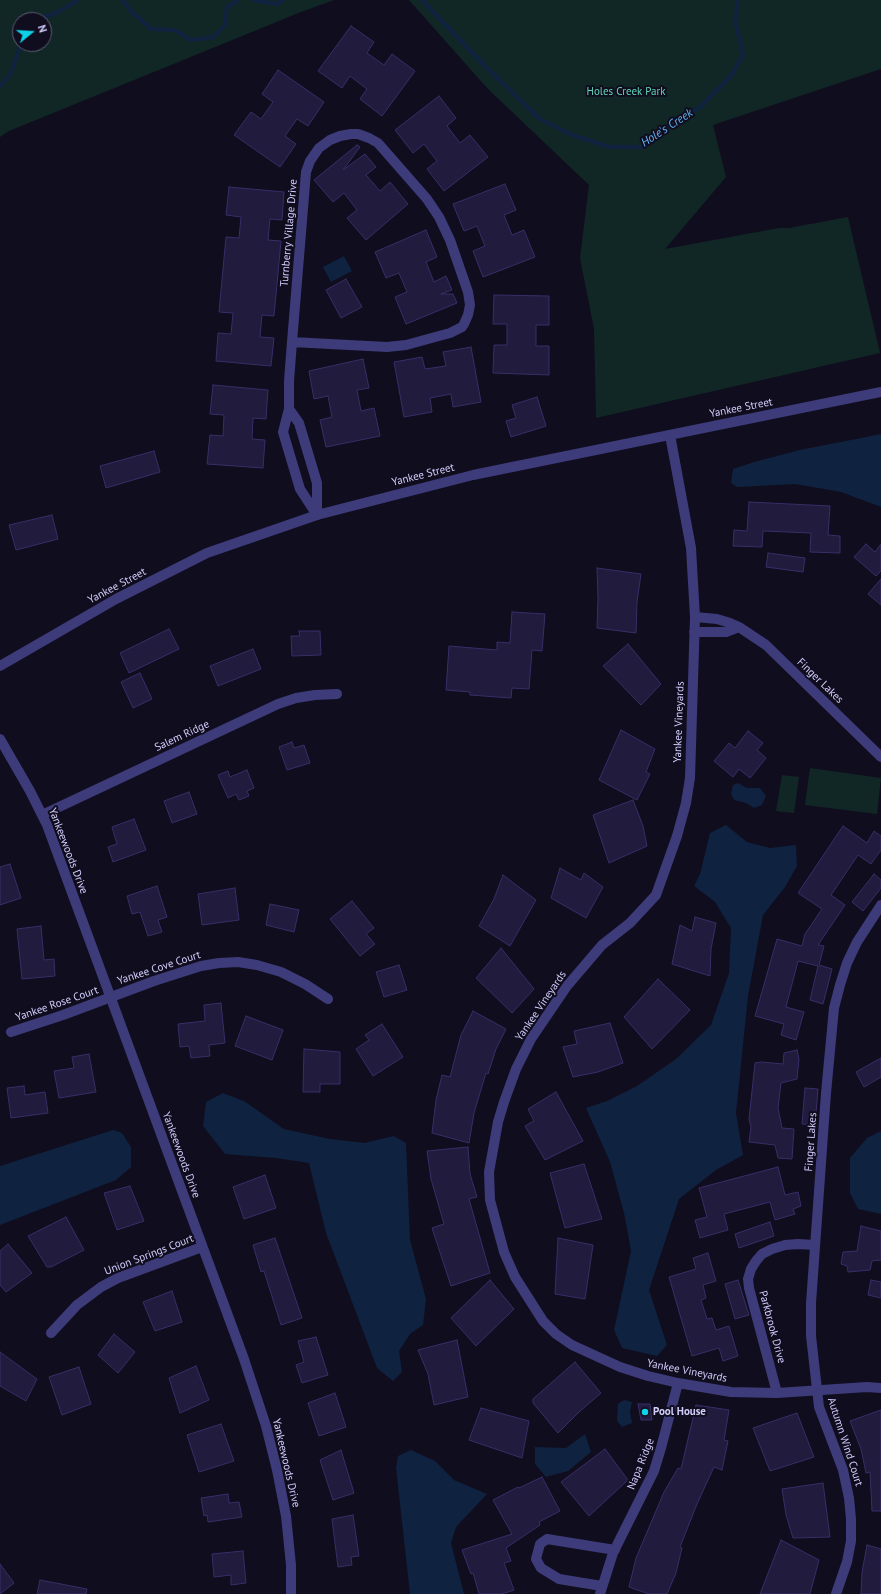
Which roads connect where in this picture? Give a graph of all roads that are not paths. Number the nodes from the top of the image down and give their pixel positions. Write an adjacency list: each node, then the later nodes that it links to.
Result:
1 (292, 342): 1 (street, Turnberry Village Drive); 3 (street, Turnberry Village Drive)
2 (881, 392): 4 (street, Yankee Street)
3 (289, 409): 5 (street); 5 (street, Turnberry Village Drive)
4 (670, 435): 5 (street, Yankee Street); 6 (street, Yankee Vineyards)
5 (317, 515): 9 (street, Yankee Street)
6 (695, 617): 7 (street, Finger Lakes); 8 (street, Yankee Vineyards)
7 (738, 627): 8 (street); 12 (street, Finger Lakes)
8 (694, 632): 21 (street, Yankee Vineyards)
9 (0, 666)
10 (337, 694): 13 (street, Salem Ridge)
11 (0, 739): 13 (street, Yankeewoods Drive)
12 (881, 757)
13 (42, 815): 15 (street, Yankeewoods Drive)
14 (881, 905): 18 (street, Finger Lakes)
15 (110, 998): 16 (street, Yankee Cove Court); 17 (street, Yankee Rose Court); 19 (street, Yankeewoods Drive)
16 (328, 999)
17 (11, 1032)
18 (815, 1245): 23 (street, Finger Lakes); 24 (street, Parkbrook Drive)
19 (202, 1247): 20 (street, Union Springs Court); 27 (street, Yankeewoods Drive)
20 (51, 1333)
21 (678, 1383): 24 (street, Yankee Vineyards); 25 (street, Napa Ridge)
22 (881, 1388): 23 (street, Yankee Vineyards)
23 (817, 1391): 24 (street, Yankee Vineyards); 28 (street, Autumn Wind Court)
24 (777, 1393)
25 (615, 1550): 26 (street, Napa Ridge); 26 (street, Napa Ridge)
26 (601, 1590)
27 (291, 1594)
28 (836, 1594)

